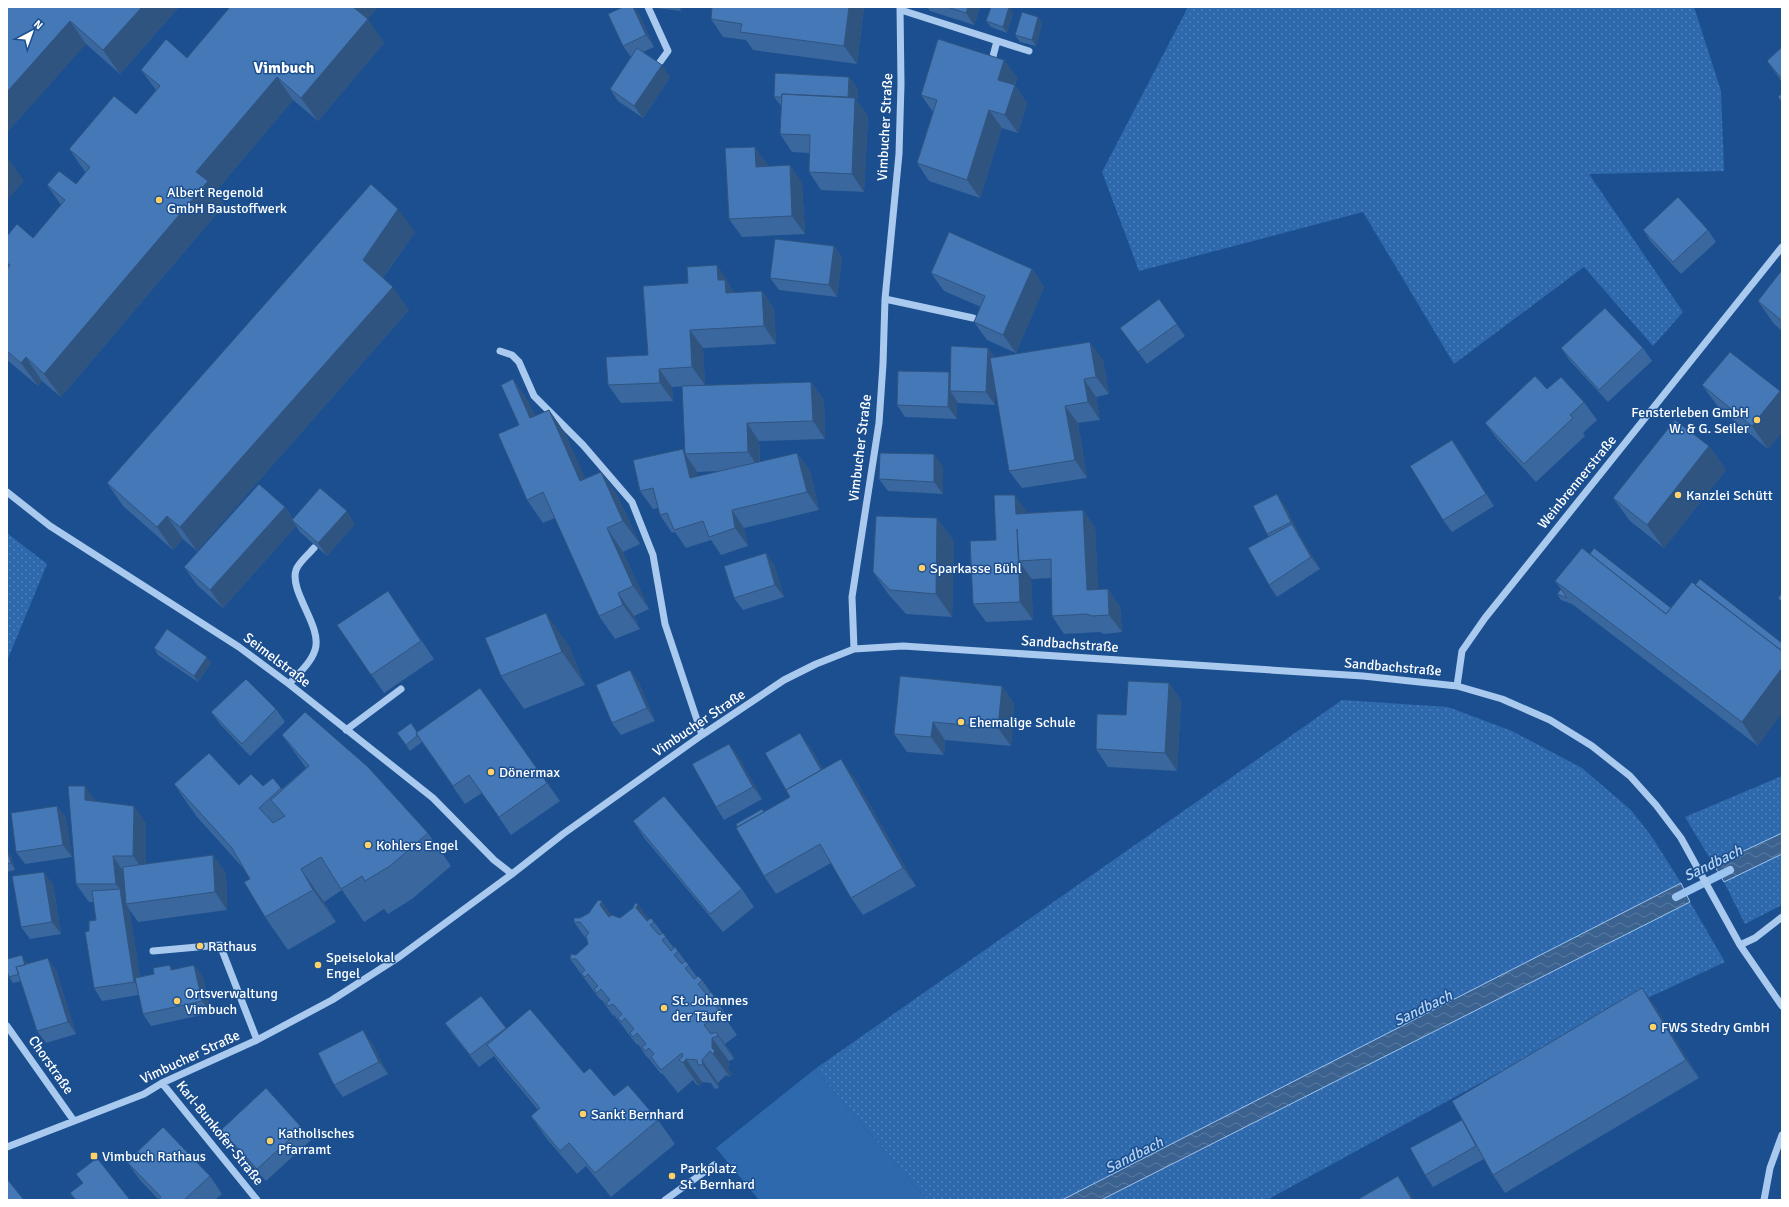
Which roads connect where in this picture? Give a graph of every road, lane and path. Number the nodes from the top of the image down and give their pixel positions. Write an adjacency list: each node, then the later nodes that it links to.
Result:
1 (648, 7): 5 (street)
2 (900, 9): 3 (street); 8 (street, Vimbucher Straße)
3 (998, 41): 4 (street); 6 (street)
4 (1029, 51)
5 (660, 62)
6 (991, 64)
7 (1782, 247): 15 (street, Weinbrennerstraße)
8 (885, 299): 9 (street); 13 (street, Vimbucher Straße)
9 (973, 318)
10 (500, 352): 18 (street)
11 (7, 492): 14 (street, Seimelstraße)
12 (314, 548): 14 (street)
13 (854, 649): 15 (street, Sandbachstraße); 18 (street, Vimbucher Straße)
14 (289, 684): 17 (street, Seimelstraße)
15 (1457, 686): 21 (street, Sandbachstraße)
16 (401, 689): 17 (street)
17 (346, 730): 19 (street, Seimelstraße)
18 (702, 735): 19 (street, Vimbucher Straße)
19 (512, 874): 25 (street, Vimbucher Straße)
20 (1782, 917): 21 (street)
21 (1740, 945): 23 (street, Sandbachstraße)
22 (152, 951): 25 (street)
23 (1782, 1006)
24 (7, 1026): 27 (street, Chorstraße)
25 (256, 1040): 26 (street, Vimbucher Straße)
26 (162, 1083): 27 (street, Vimbucher Straße); 31 (street, Karl-Bunkofer-Straße)
27 (74, 1121): 29 (street, Vimbucher Straße)
28 (1782, 1136): 33 (street)
29 (7, 1147)
30 (714, 1165): 32 (street)
31 (257, 1200)
32 (665, 1200)
33 (1764, 1200)

